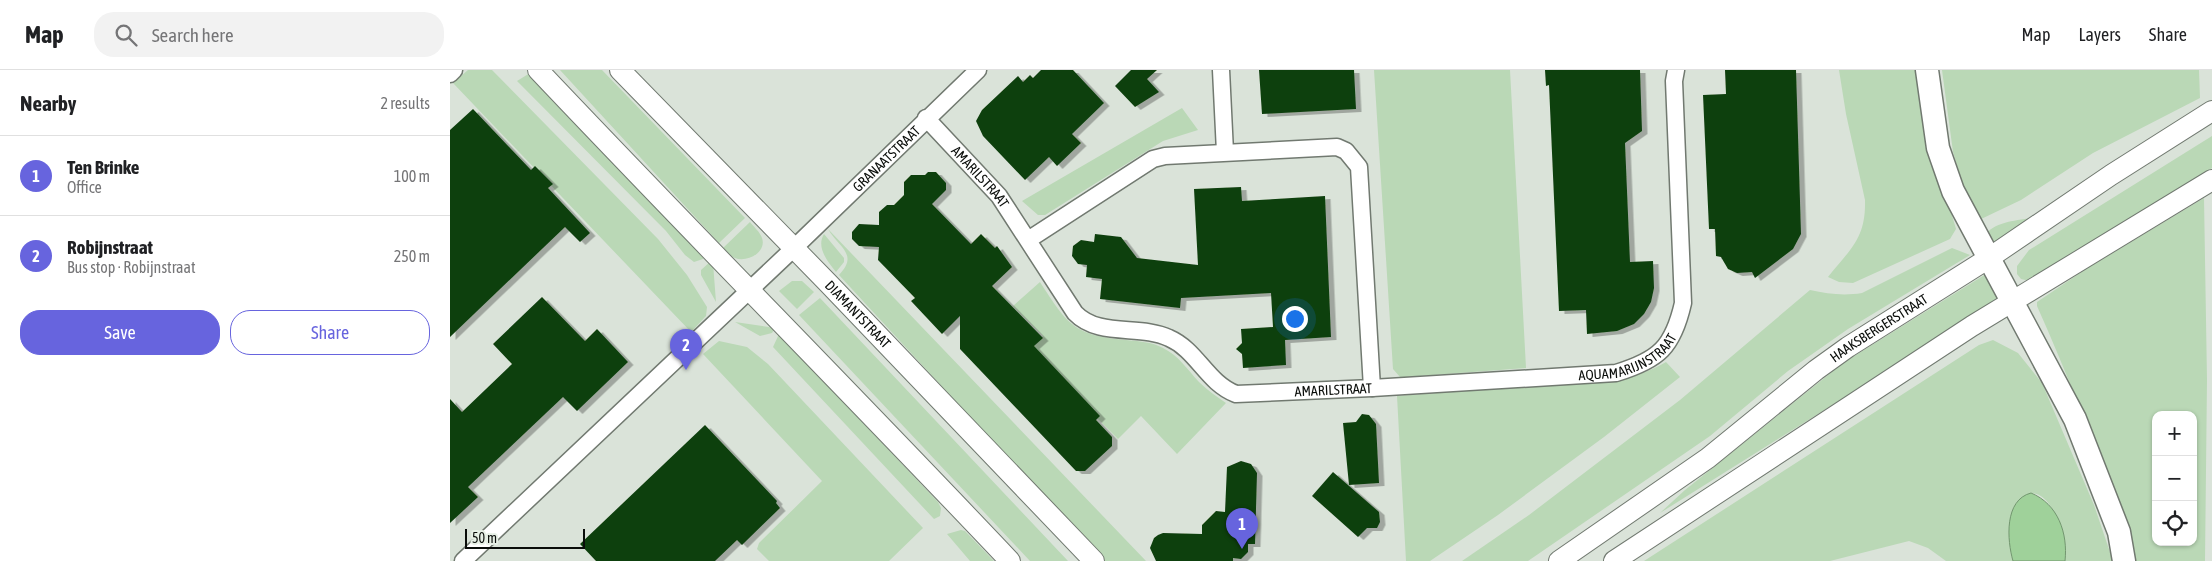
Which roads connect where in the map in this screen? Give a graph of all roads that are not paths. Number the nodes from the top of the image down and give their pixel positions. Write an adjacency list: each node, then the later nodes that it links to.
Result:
1 (454, 70): 8 (street)
2 (538, 70): 16 (main road)
3 (620, 70): 14 (main road, DIAMANTSTRAAT)
4 (978, 70): 10 (street, GRANAATSTRAAT)
5 (1221, 70): 11 (street)
6 (1676, 70): 18 (street, AQUAMARIJNSTRAAT)
7 (1927, 70): 15 (highway)
8 (450, 74)
9 (2212, 111): 15 (main road, HAAKSBERGERSTRAAT)
10 (926, 118): 13 (street, AMARILSTRAAT); 14 (street, GRANAATSTRAAT)
11 (1225, 152): 13 (street, AMARILSTRAAT); 18 (street, AMARILSTRAAT)
12 (2212, 180): 17 (main road)
13 (1028, 240): 18 (street, AMARILSTRAAT)
14 (793, 249): 16 (street, GRANAATSTRAAT); 21 (main road, DIAMANTSTRAAT)
15 (1989, 258): 17 (highway); 22 (main road, HAAKSBERGERSTRAAT)
16 (748, 289): 19 (street, GRANAATSTRAAT); 20 (main road)
17 (2013, 302): 23 (main road); 24 (highway)
18 (1372, 388)
19 (462, 561)
20 (1010, 561)
21 (1094, 561)
22 (1559, 561)
23 (1614, 561)
24 (2124, 561)

